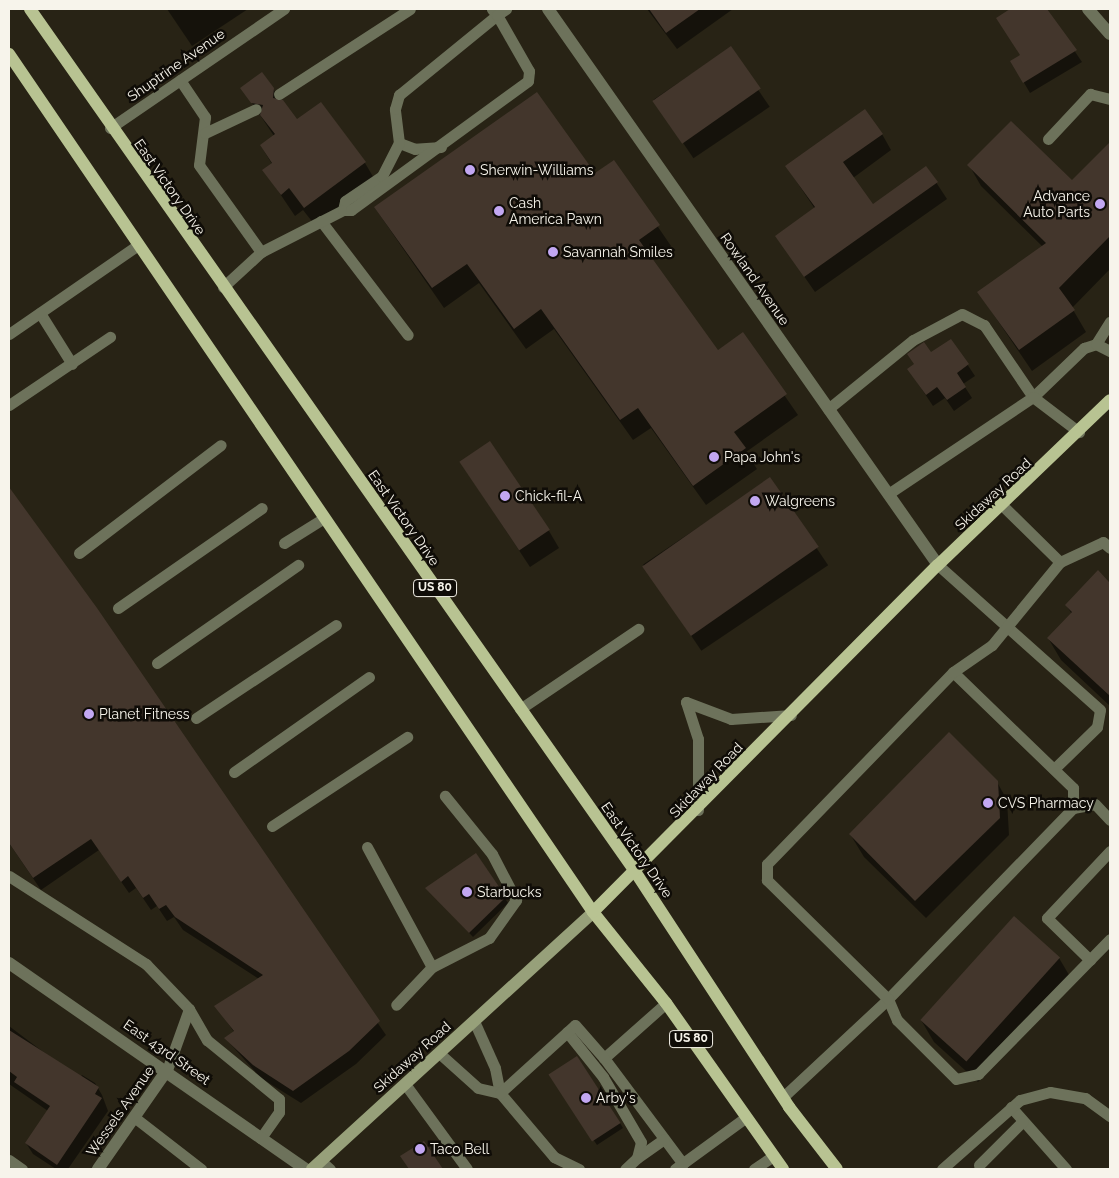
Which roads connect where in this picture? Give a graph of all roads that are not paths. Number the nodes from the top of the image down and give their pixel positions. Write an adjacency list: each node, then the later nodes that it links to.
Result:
1 (30, 9): 13 (main road, East Victory Drive / US 80)
2 (284, 9): 9 (lane, Shuptrine Avenue)
3 (410, 9): 10 (lane)
4 (548, 9): 34 (street, Rowland Avenue)
5 (1088, 9): 7 (street)
6 (498, 11): 16 (lane); 17 (lane)
7 (1110, 34)
8 (9, 54): 20 (main road, US 80)
9 (180, 80): 13 (lane, Shuptrine Avenue); 14 (lane)
10 (279, 94)
11 (1110, 100): 15 (lane)
12 (256, 109): 14 (lane)
13 (110, 128): 22 (main road, East Victory Drive / US 80)
14 (205, 133): 21 (lane)
15 (1048, 139)
16 (398, 142): 17 (lane); 18 (lane)
17 (441, 147): 18 (lane)
18 (343, 210): 19 (lane)
19 (321, 221): 21 (lane); 26 (lane)
20 (138, 245): 23 (lane); 40 (main road, US 80)
21 (261, 252): 22 (lane)
22 (223, 288): 54 (main road, East Victory Drive / US 80)
23 (40, 313): 25 (lane); 30 (lane)
24 (1110, 322): 28 (lane)
25 (9, 334)
26 (408, 334)
27 (110, 337): 30 (lane)
28 (1096, 344): 29 (lane); 31 (lane)
29 (1110, 351)
30 (72, 364): 33 (lane)
31 (1033, 397): 34 (lane); 35 (lane); 37 (lane)
32 (1110, 400): 35 (main road, Skidaway Road)
33 (9, 405)
34 (828, 409): 37 (street, Rowland Avenue)
35 (1079, 432): 38 (main road, Skidaway Road)
36 (221, 445): 43 (lane)
37 (888, 494): 46 (street, Rowland Avenue)
38 (1002, 506): 44 (lane); 46 (main road, Skidaway Road)
39 (262, 508): 47 (lane)
40 (324, 518): 41 (lane); 69 (main road, US 80)
41 (284, 543)
42 (1110, 548): 44 (lane)
43 (79, 553)
44 (1060, 562): 49 (lane)
45 (298, 565): 51 (lane)
46 (938, 565): 49 (lane); 55 (main road, Skidaway Road)
47 (118, 608)
48 (336, 625): 56 (lane)
49 (1008, 626): 52 (lane); 58 (lane)
50 (638, 629): 54 (lane)
51 (157, 664)
52 (953, 672): 58 (lane); 74 (lane)
53 (369, 677): 59 (lane)
54 (520, 709): 67 (main road, East Victory Drive / US 80)
55 (791, 715): 62 (main road, Skidaway Road); 62 (lane)
56 (196, 718)
57 (407, 737): 64 (lane)
58 (1054, 769): 61 (lane)
59 (234, 772)
60 (444, 796): 73 (lane)
61 (1073, 808): 63 (lane); 74 (lane)
62 (698, 810): 67 (main road, Skidaway Road)
63 (1110, 820)
64 (272, 826)
65 (367, 847): 73 (lane)
66 (1110, 851): 71 (lane)
67 (636, 873): 69 (main road, Skidaway Road); 85 (main road, East Victory Drive / US 80)
68 (9, 876): 77 (lane)
69 (593, 912): 75 (main road, US 80); 78 (main road, Skidaway Road)
70 (1110, 939): 71 (lane)
71 (1090, 960): 74 (lane)
72 (9, 962): 82 (street, East 43rd Street)
73 (432, 967): 76 (lane)
74 (888, 999): 85 (lane)
75 (666, 1003): 81 (lane); 89 (main road, US 80)
76 (396, 1005)
77 (189, 1009): 82 (lane); 91 (lane)
78 (474, 1021): 80 (main road, Skidaway Road); 84 (lane)
79 (568, 1032): 81 (lane); 84 (lane); 95 (lane)
80 (439, 1053): 83 (main road, Skidaway Road); 84 (lane)
81 (604, 1058): 92 (lane)
82 (168, 1070): 88 (street, Wessels Avenue); 91 (street, East 43rd Street)
83 (405, 1084): 98 (main road, Skidaway Road); 104 (lane)
84 (500, 1093): 105 (lane)
85 (782, 1097): 109 (main road, East Victory Drive / US 80)
86 (1011, 1107): 87 (lane); 90 (lane); 93 (lane)
87 (1110, 1116)
88 (134, 1117): 101 (street, Wessels Avenue); 102 (lane)
89 (745, 1118): 94 (main road, US 80); 97 (lane)
90 (1023, 1121): 99 (lane); 111 (lane)
91 (261, 1138): 103 (street, East 43rd Street)
92 (664, 1138): 95 (lane); 97 (lane)
93 (966, 1148): 99 (lane); 110 (lane)
94 (773, 1156): 107 (lane); 108 (main road, US 80)
95 (637, 1158): 106 (lane)
96 (9, 1160): 100 (lane)
97 (679, 1166)
98 (321, 1167)
99 (981, 1167)
100 (22, 1169)
101 (100, 1169)
102 (201, 1169)
103 (305, 1169)
104 (468, 1169)
105 (579, 1169)
106 (625, 1169)
107 (754, 1169)
108 (783, 1169)
109 (836, 1169)
110 (942, 1169)
111 (1066, 1169)

